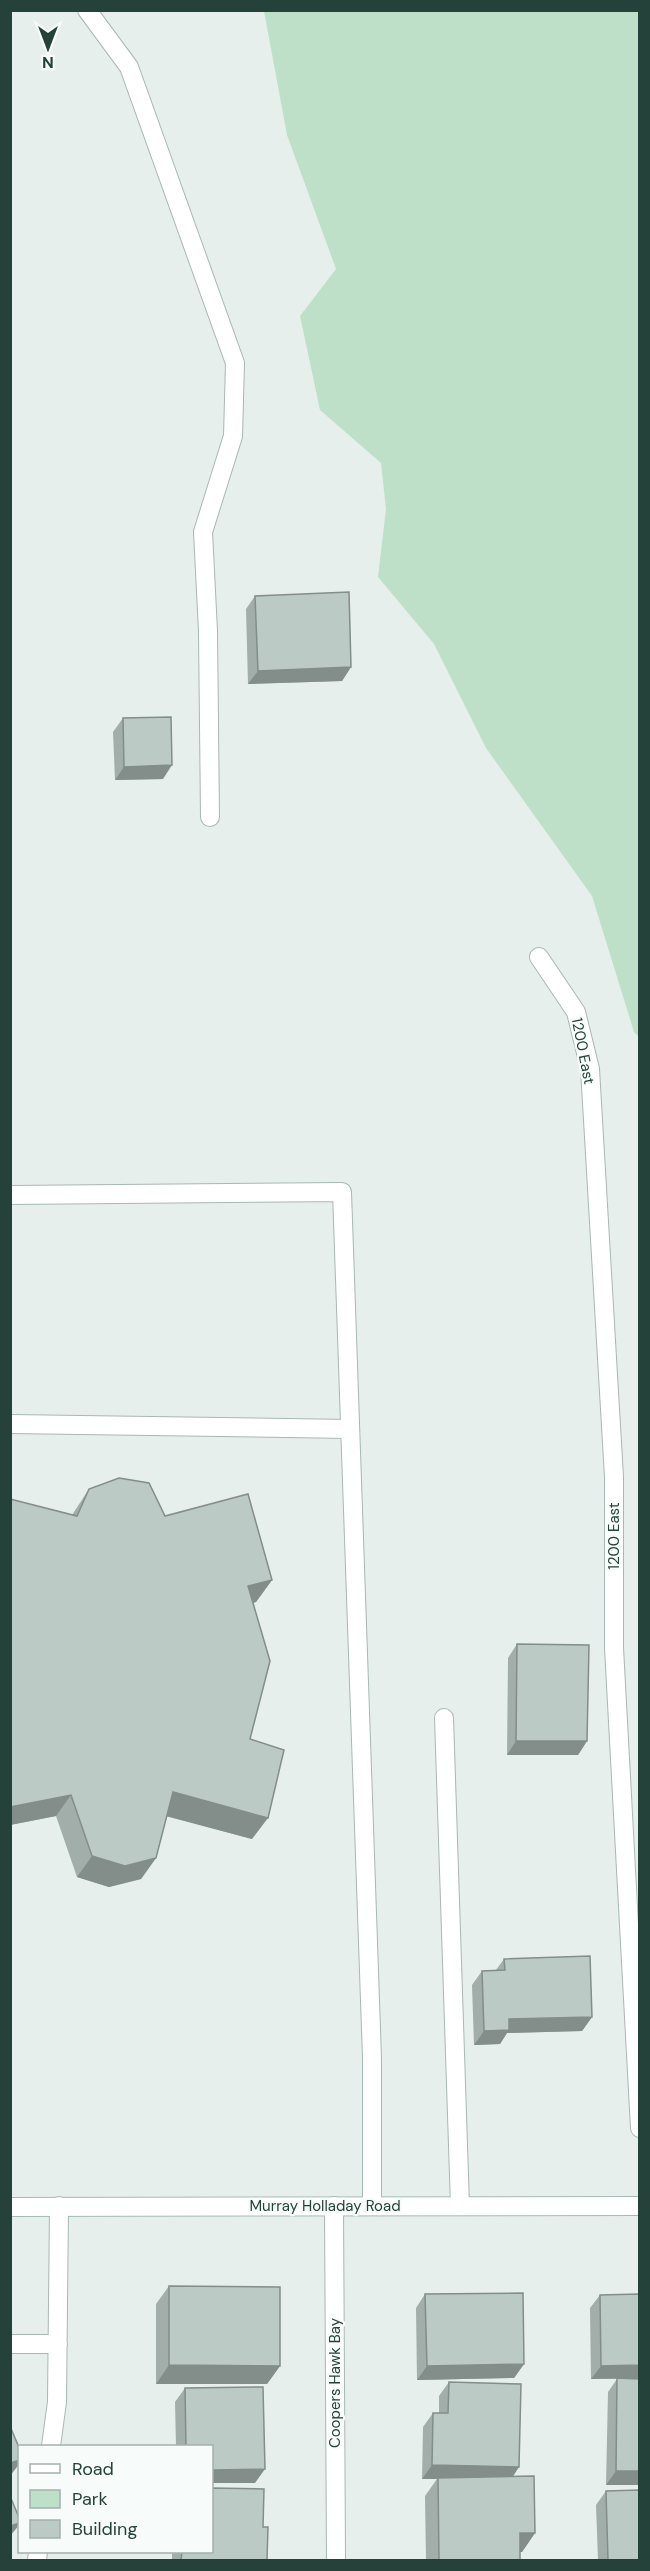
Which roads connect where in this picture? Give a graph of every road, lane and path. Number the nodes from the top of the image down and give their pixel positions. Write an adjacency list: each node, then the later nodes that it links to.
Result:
1 (87, 10): 2 (street)
2 (210, 817)
3 (539, 957): 8 (street, 1200 East)
4 (10, 1195): 6 (street)
5 (10, 1424): 6 (street)
6 (350, 1429): 11 (street)
7 (444, 1718): 12 (street)
8 (639, 2128)
9 (59, 2206): 10 (street, Murray Holladay Road); 14 (street, Murray Holladay Road); 16 (street)
10 (334, 2206): 11 (street, Murray Holladay Road); 18 (street, Coopers Hawk Bay)
11 (372, 2206): 12 (street, Murray Holladay Road)
12 (460, 2206): 13 (street, Murray Holladay Road)
13 (639, 2206)
14 (10, 2207)
15 (10, 2344): 16 (street)
16 (58, 2344): 17 (street)
17 (51, 2445)
18 (336, 2560)

